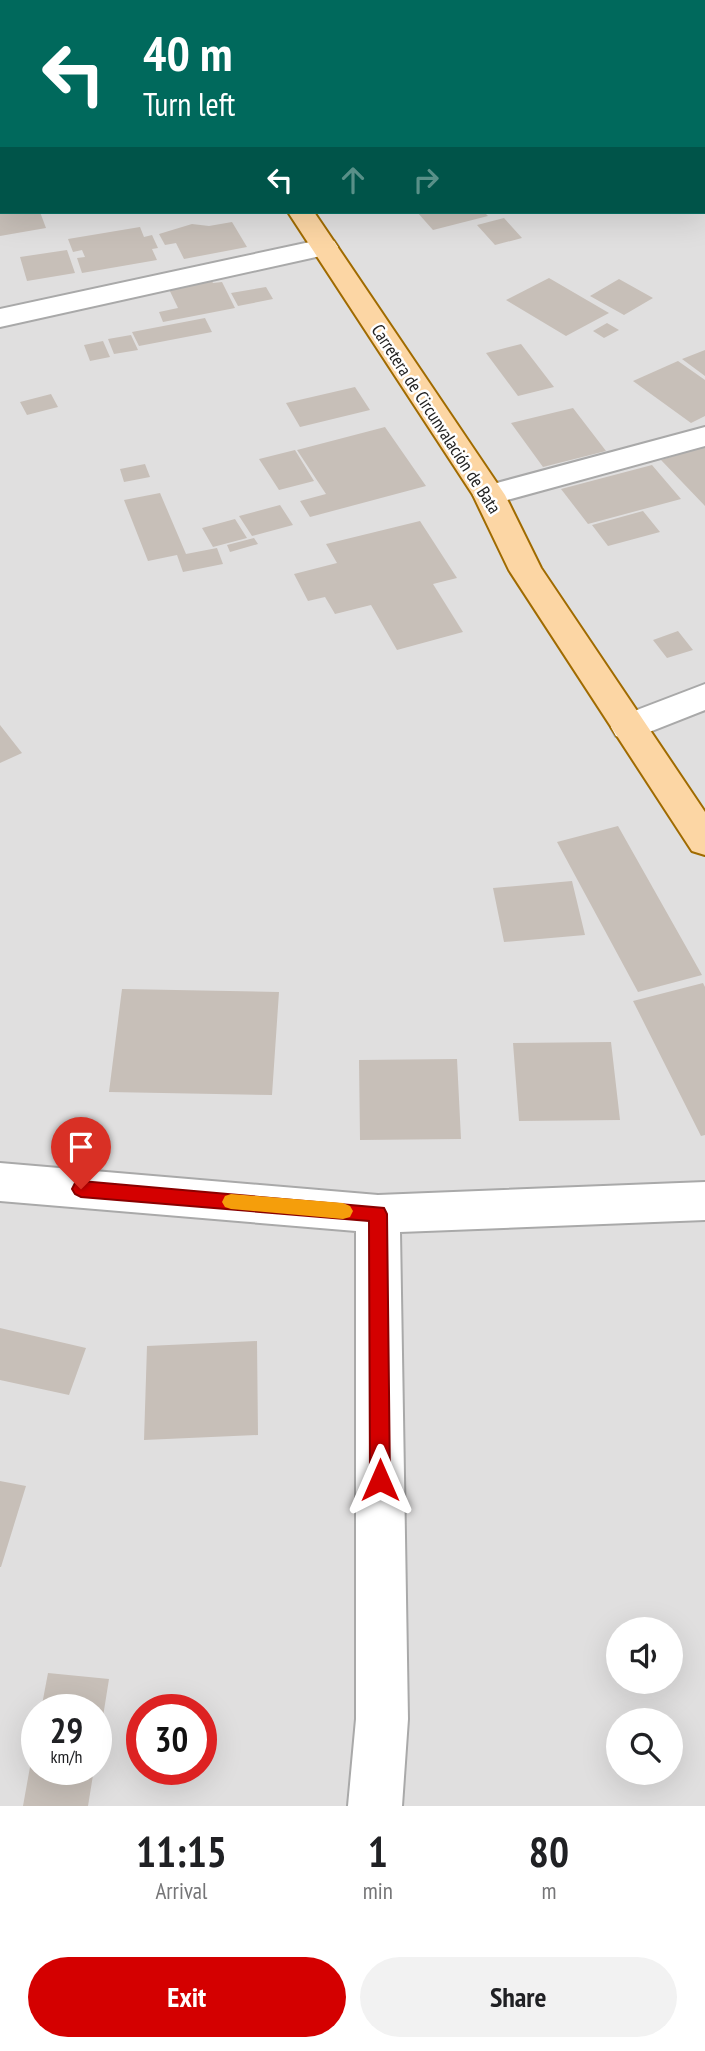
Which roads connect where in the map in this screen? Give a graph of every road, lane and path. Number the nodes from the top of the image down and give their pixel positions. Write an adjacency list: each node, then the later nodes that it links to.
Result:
1 (302, 214): 2 (main road, Carretera de Circunvalación de Bata)
2 (324, 247): 3 (street); 5 (main road, Carretera de Circunvalación de Bata)
3 (0, 318)
4 (705, 436): 5 (street)
5 (489, 495): 7 (main road, Carretera de Circunvalación de Bata)
6 (705, 696): 7 (street)
7 (629, 727): 8 (main road, Carretera de Circunvalación de Bata)
8 (705, 841)
9 (0, 1182): 11 (street)
10 (705, 1201): 11 (street)
11 (378, 1214): 12 (street)
12 (375, 1806)

